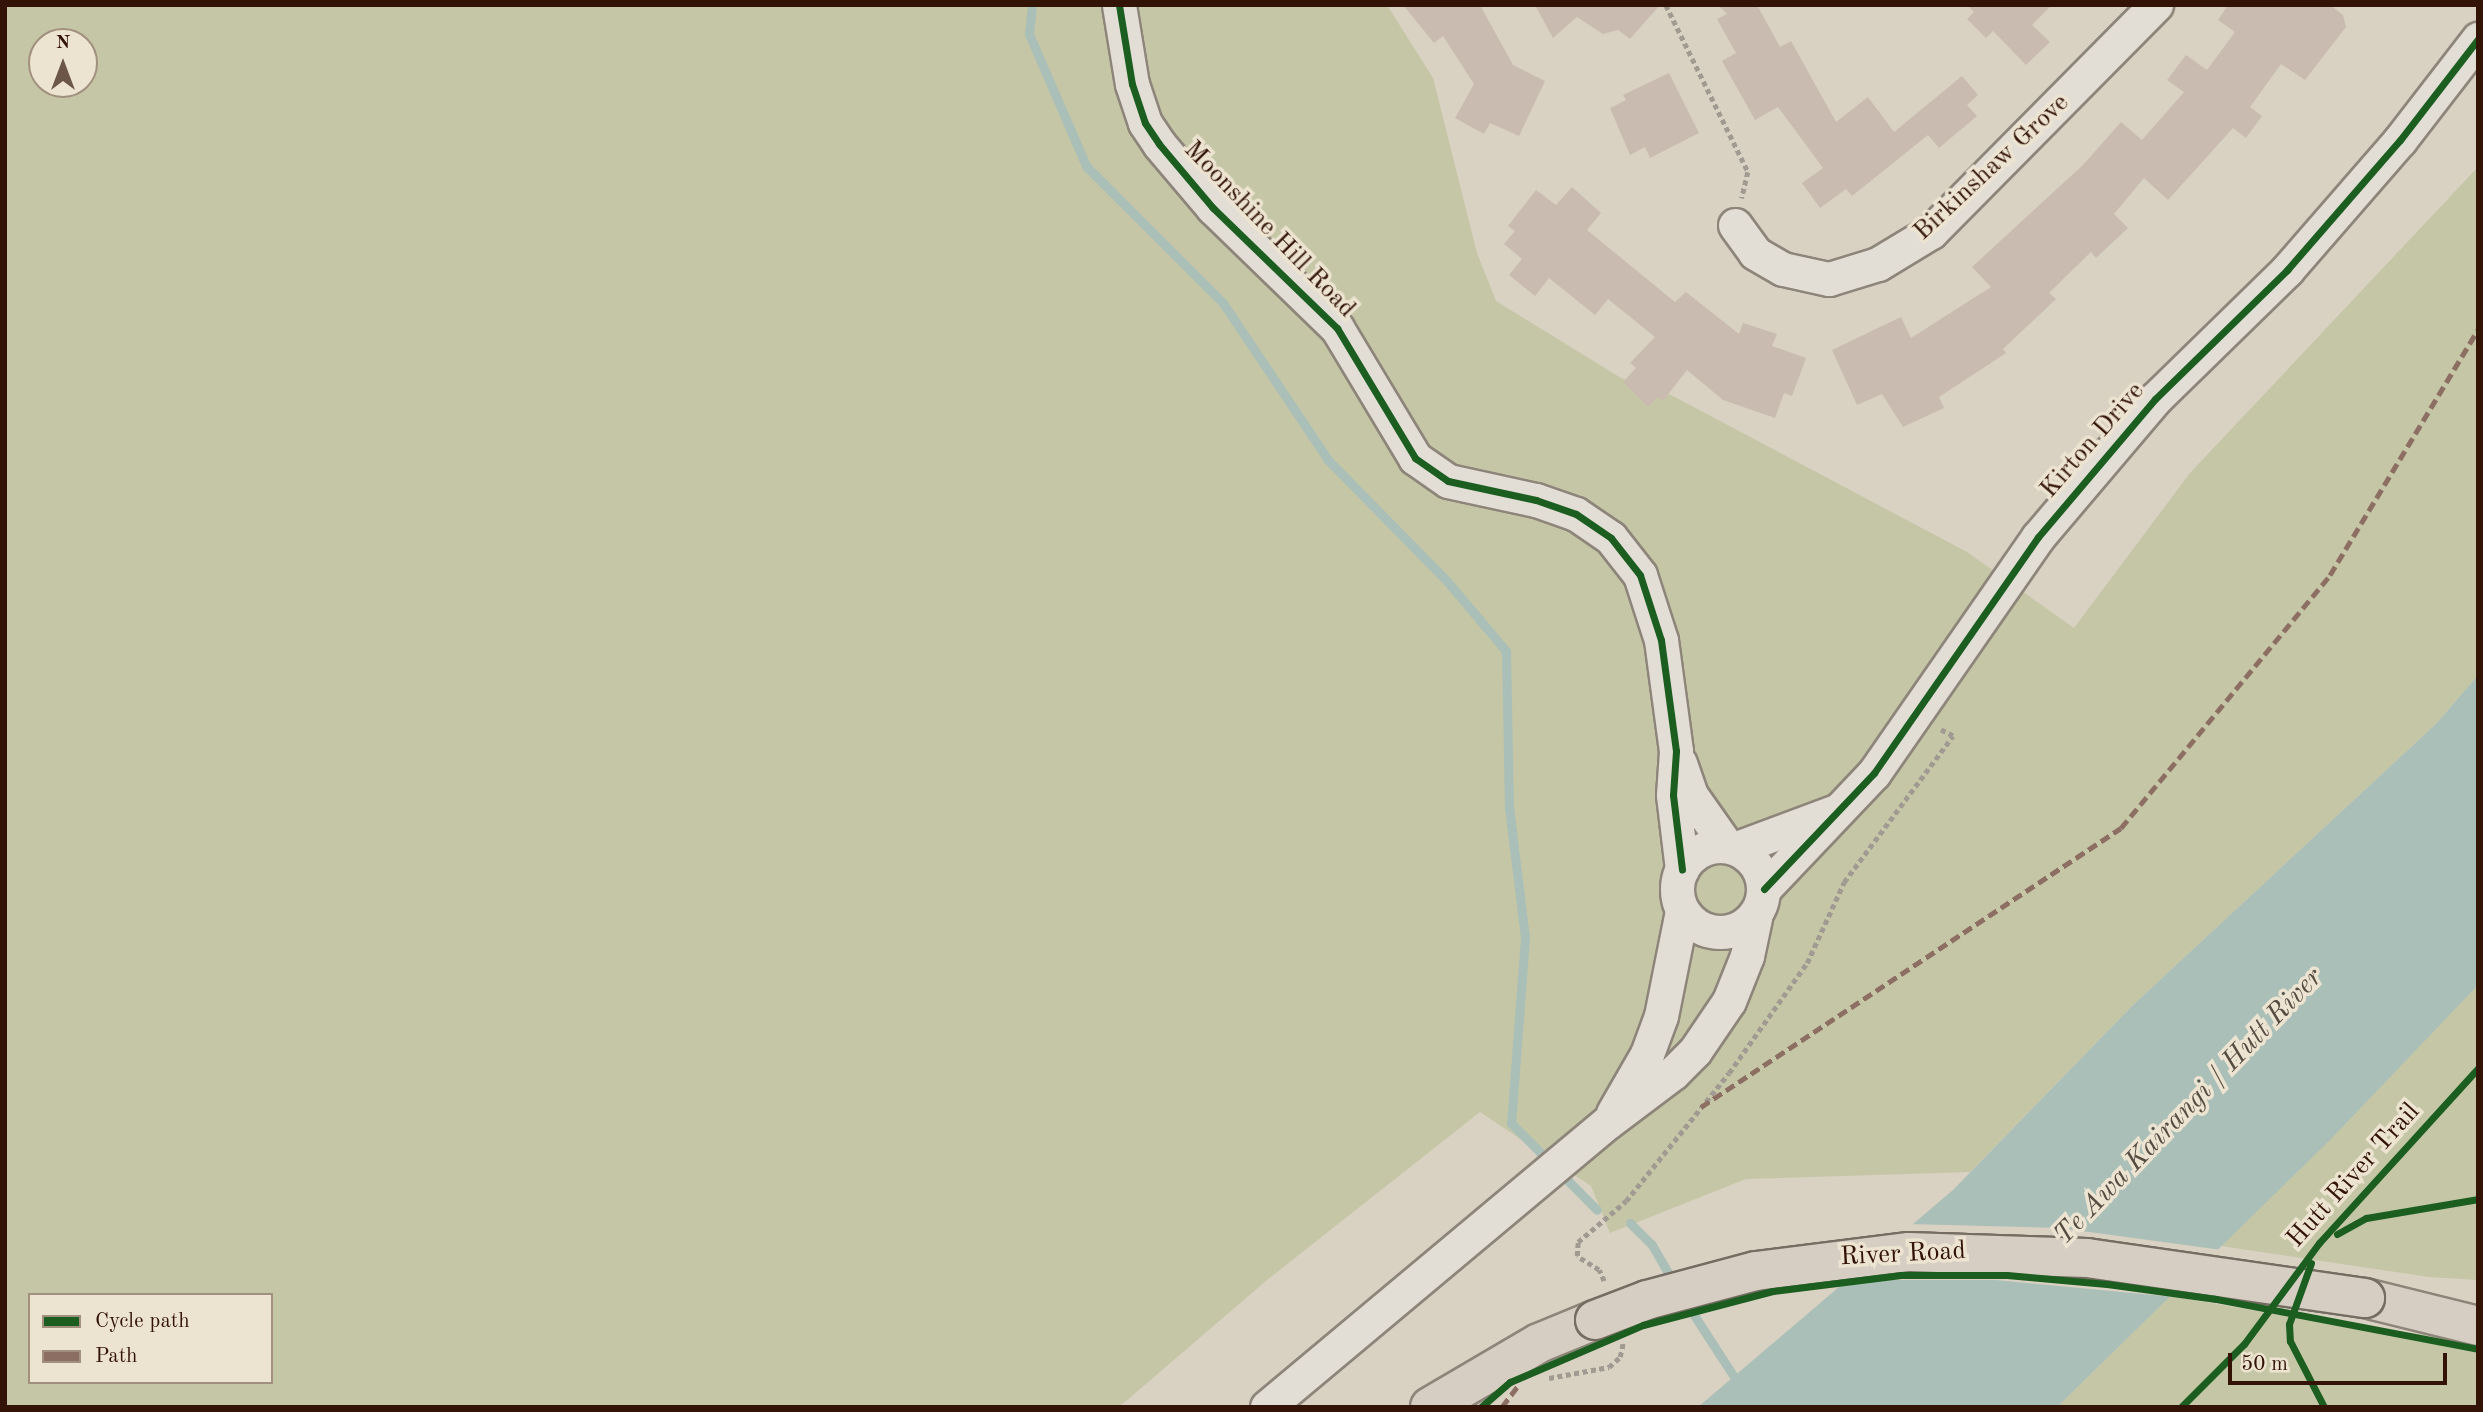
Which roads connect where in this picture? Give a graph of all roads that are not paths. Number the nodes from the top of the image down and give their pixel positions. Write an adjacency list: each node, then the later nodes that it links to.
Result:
1 (1119, 5): 5 (street, Moonshine Hill Road)
2 (2156, 5): 4 (street, Birkinshaw Grove)
3 (2478, 39): 6 (street, Kirton Drive)
4 (1735, 225)
5 (1676, 751): 7 (street, Moonshine Hill Road); 8 (street, Moonshine Hill Road)
6 (1839, 810): 7 (street, Kirton Drive); 9 (street, Kirton Drive)
7 (1732, 847): 8 (street); 9 (street)
8 (1682, 869): 10 (street)
9 (1759, 903): 10 (street); 11 (street)
10 (1682, 911): 11 (street)
11 (1598, 1132): 15 (street)
12 (2478, 1301): 13 (highway, River Road)
13 (2402, 1304): 14 (highway, River Road); 16 (highway, River Road, bridge)
14 (2478, 1326)
15 (1267, 1407)
16 (1430, 1407)

